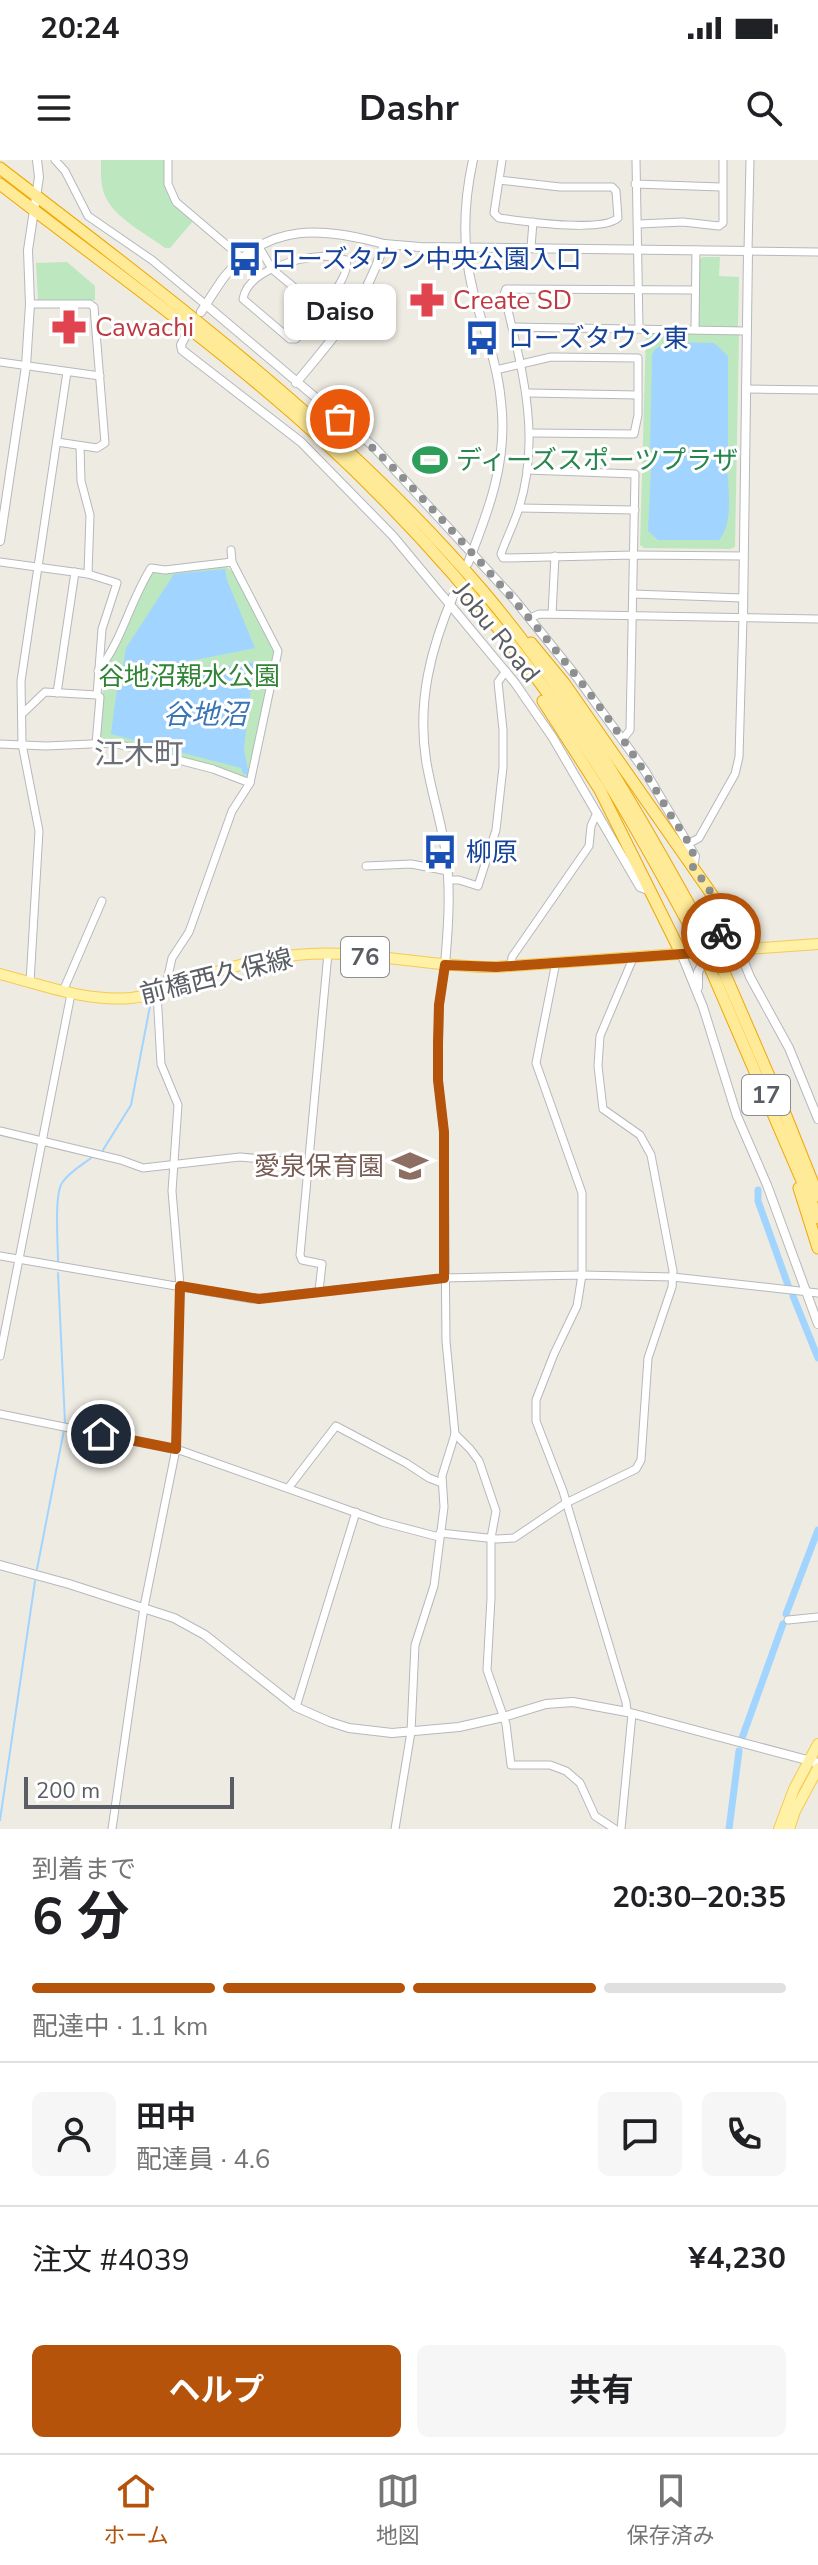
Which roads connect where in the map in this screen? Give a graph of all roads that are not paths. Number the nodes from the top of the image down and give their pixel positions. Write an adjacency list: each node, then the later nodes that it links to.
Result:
1 (37, 160): 14 (street)
2 (55, 160): 31 (street)
3 (168, 160): 26 (street)
4 (473, 160): 19 (street)
5 (502, 160): 10 (street)
6 (636, 160): 12 (street)
7 (723, 160): 13 (street)
8 (750, 160): 24 (street)
9 (0, 168): 14 (highway, Jobu Road / 17)
10 (499, 180): 16 (street); 16 (street)
11 (0, 184): 15 (highway, Jobu Road / 17)
12 (635, 184): 13 (street); 17 (street)
13 (721, 187): 17 (street)
14 (36, 196): 15 (street); 68 (highway, Jobu Road / 17)
15 (33, 210): 30 (street); 73 (highway, Jobu Road / 17)
16 (533, 222): 21 (street)
17 (639, 224): 22 (street)
18 (384, 244): 19 (street); 20 (street); 33 (street)
19 (466, 246): 21 (street); 42 (street)
20 (259, 247): 26 (street); 27 (street)
21 (531, 247): 22 (street)
22 (639, 249): 23 (street); 28 (street)
23 (696, 250): 24 (street); 29 (street)
24 (748, 251): 25 (street); 37 (street)
25 (818, 252)
26 (242, 258): 31 (street)
27 (272, 269): 32 (street); 32 (street); 32 (street)
28 (639, 290): 29 (street); 34 (street); 35 (street)
29 (695, 290): 36 (street)
30 (30, 304): 41 (street); 44 (street)
31 (203, 308): 45 (street)
32 (321, 310): 33 (street)
33 (342, 327): 45 (street)
34 (512, 327): 35 (street); 40 (street)
35 (639, 328): 36 (street)
36 (695, 329): 37 (street)
37 (746, 331): 46 (street)
38 (185, 337): 72 (street)
39 (0, 362): 41 (street)
40 (522, 365): 42 (street); 48 (street); 49 (street)
41 (26, 366): 43 (street); 56 (street)
42 (496, 370): 58 (street)
43 (67, 372): 44 (street); 51 (street)
44 (100, 376): 52 (street)
45 (296, 383): 58 (street)
46 (746, 389): 47 (street); 61 (street)
47 (818, 390)
48 (528, 393): 49 (street); 50 (street)
49 (638, 395): 50 (street)
50 (531, 433): 53 (street)
51 (57, 442): 52 (street); 65 (street)
52 (80, 446): 67 (street)
53 (527, 470): 54 (street); 55 (street)
54 (519, 508): 55 (street); 60 (street)
55 (635, 510): 59 (street)
56 (0, 541)
57 (231, 550): 63 (street)
58 (472, 553): 64 (street); 77 (street)
59 (634, 555): 60 (street); 61 (street); 70 (street)
60 (555, 556): 74 (street)
61 (743, 556): 71 (street)
62 (0, 562): 65 (street)
63 (232, 562): 79 (street); 88 (street)
64 (468, 563)
65 (38, 567): 66 (street); 83 (street)
66 (75, 572): 67 (street); 81 (street)
67 (88, 574): 79 (street)
68 (484, 593): 92 (highway); 97 (highway, Jobu Road / 17)
69 (454, 594): 72 (street)
70 (633, 594): 71 (street); 75 (street)
71 (743, 598): 76 (street)
72 (449, 606): 80 (street); 93 (street)
73 (483, 612): 94 (highway); 97 (highway, Jobu Road / 17)
74 (552, 614): 75 (street); 77 (street)
75 (632, 615): 76 (street); 84 (street)
76 (743, 617): 78 (street); 90 (street)
77 (530, 618): 84 (street)
78 (818, 619)
79 (97, 671): 82 (street)
80 (506, 671): 89 (street); 93 (street)
81 (57, 693): 82 (street); 83 (street)
82 (97, 695): 87 (street)
83 (22, 714): 86 (street)
84 (622, 740): 90 (street)
85 (0, 744): 86 (street)
86 (22, 744): 87 (street); 109 (street)
87 (96, 744): 88 (street)
88 (250, 783): 110 (street)
89 (596, 815): 94 (street); 106 (street)
90 (688, 844): 92 (street)
91 (366, 866): 93 (street)
92 (693, 867): 95 (highway)
93 (448, 876): 105 (street)
94 (648, 890): 102 (highway)
95 (713, 895): 99 (highway); 100 (highway)
96 (102, 901): 111 (street)
97 (698, 932): 107 (highway, Jobu Road / 17, bridge)
98 (818, 944): 99 (main road, 前橋西久保線 / 76)
99 (739, 949): 100 (main road, 前橋西久保線 / 76); 113 (street)
100 (710, 952): 102 (main road, 前橋西久保線 / 76); 112 (street)
101 (328, 953): 105 (main road, 前橋西久保線 / 76); 110 (main road, 前橋西久保線 / 76); 118 (street)
102 (681, 953): 103 (main road, 前橋西久保線 / 76); 112 (street)
103 (634, 956): 104 (main road, 前橋西久保線 / 76); 127 (street)
104 (556, 962): 106 (main road, 前橋西久保線 / 76); 126 (street)
105 (445, 965): 106 (main road, 前橋西久保線 / 76); 128 (street)
106 (511, 966)
107 (718, 972): 114 (highway, Jobu Road / 17); 117 (highway, Jobu Road / 17)
108 (0, 974): 109 (main road, 前橋西久保線 / 76)
109 (30, 982): 111 (main road, 前橋西久保線 / 76)
110 (161, 991): 111 (main road, 前橋西久保線 / 76); 119 (street)
111 (67, 992): 116 (street)
112 (703, 1007): 131 (street)
113 (818, 1119)
114 (789, 1123): 120 (highway, 17); 121 (highway, Jobu Road / 17)
115 (0, 1131): 116 (street)
116 (42, 1142): 119 (street); 125 (street)
117 (788, 1147): 122 (highway, Jobu Road / 17); 123 (highway, 17)
118 (309, 1163): 119 (street); 130 (street)
119 (173, 1165): 129 (street)
120 (818, 1178)
121 (818, 1196)
122 (818, 1218)
123 (818, 1248)
124 (0, 1256): 125 (street)
125 (18, 1260): 129 (street); 134 (street)
126 (582, 1275): 127 (street); 128 (street); 140 (street)
127 (673, 1277): 131 (street); 140 (street)
128 (444, 1278): 130 (street); 136 (street)
129 (180, 1286): 130 (street); 137 (street)
130 (319, 1291)
131 (805, 1291): 132 (street); 133 (street)
132 (818, 1293)
133 (818, 1324)
134 (0, 1356)
135 (0, 1414): 137 (street)
136 (455, 1434): 138 (street); 143 (street)
137 (176, 1449): 139 (street); 145 (street)
138 (442, 1483): 139 (street); 142 (street)
139 (289, 1487): 141 (street)
140 (566, 1503): 143 (street); 149 (street)
141 (356, 1512): 142 (street); 148 (street)
142 (440, 1535): 143 (street); 151 (street)
143 (491, 1538): 150 (street)
144 (0, 1565): 145 (street)
145 (144, 1607): 148 (street); 154 (street)
146 (818, 1617): 147 (street)
147 (788, 1620)
148 (296, 1707): 151 (street)
149 (629, 1713): 150 (street); 153 (street); 157 (street)
150 (503, 1717): 151 (street); 156 (street)
151 (411, 1732): 155 (street)
152 (818, 1744): 153 (main road)
153 (815, 1764): 158 (main road); 159 (main road)
154 (112, 1829)
155 (395, 1829)
156 (615, 1829)
157 (621, 1829)
158 (779, 1829)
159 (789, 1829)

